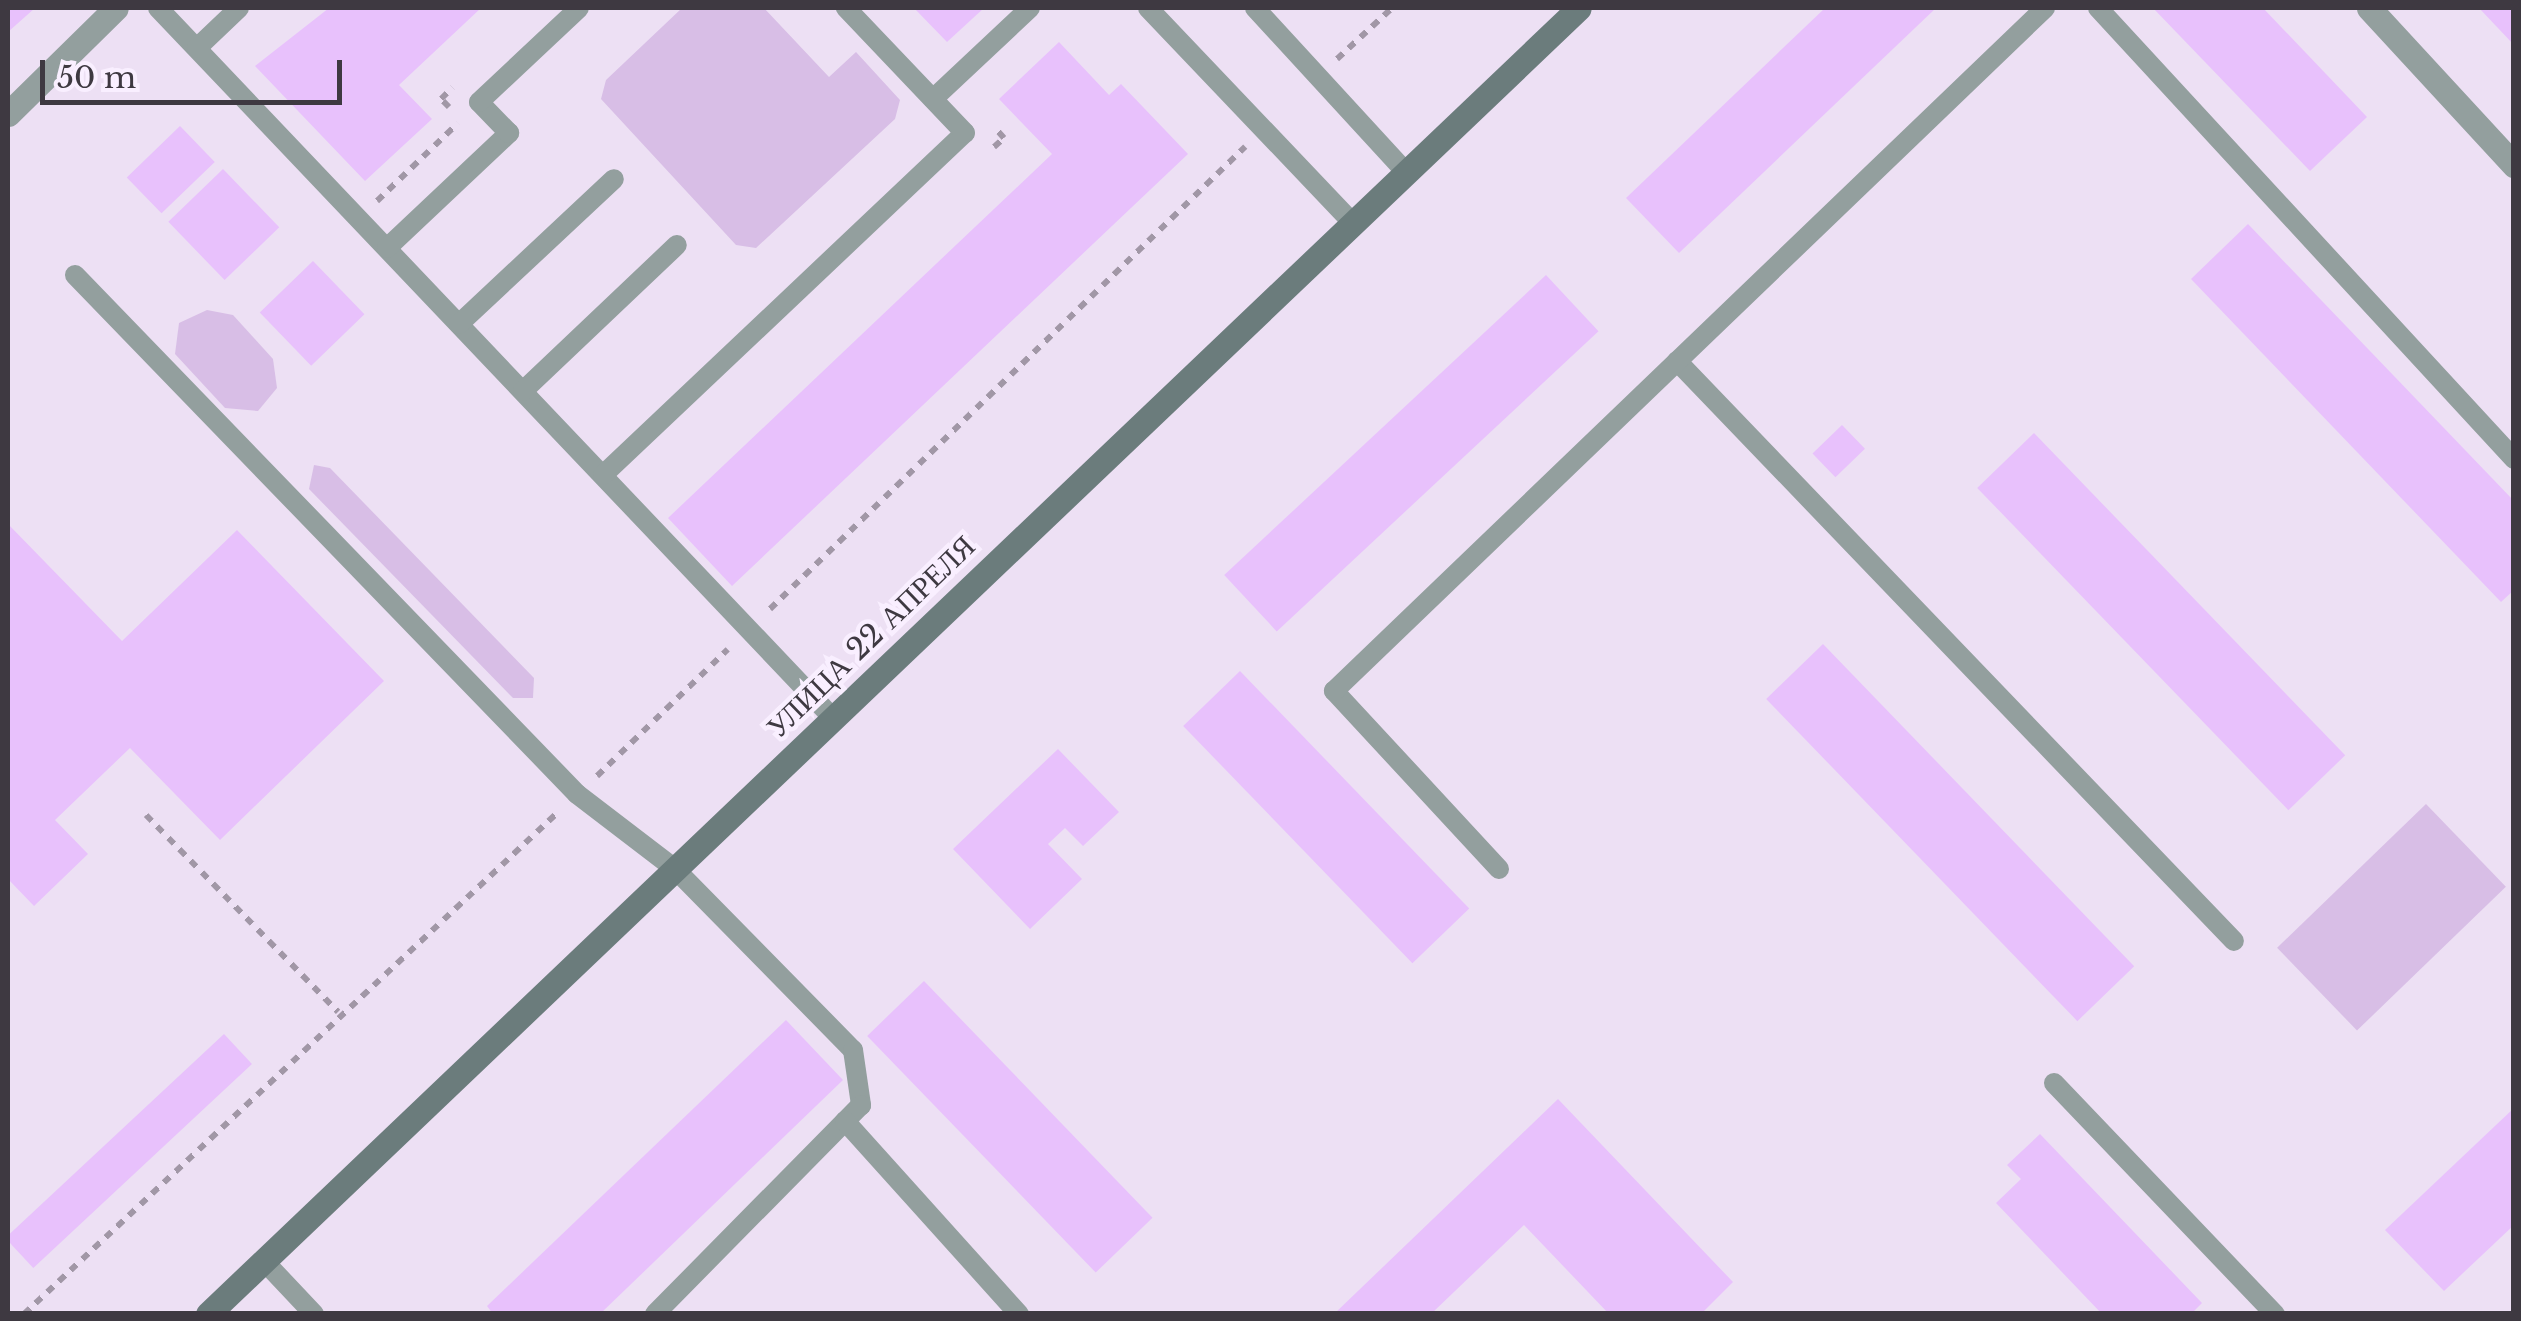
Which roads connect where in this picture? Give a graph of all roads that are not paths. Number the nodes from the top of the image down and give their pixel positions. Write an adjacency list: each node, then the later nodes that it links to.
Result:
1 (116, 8): 15 (street)
2 (158, 8): 13 (lane)
3 (240, 8): 13 (lane)
4 (579, 8): 21 (lane)
5 (846, 8): 14 (lane)
6 (1030, 8): 14 (lane)
7 (1148, 8): 19 (lane)
8 (1255, 8): 17 (lane)
9 (1579, 8): 17 (main road, УЛИЦА 22 АПРЕЛЯ)
10 (2045, 8): 24 (lane)
11 (2098, 8): 26 (lane)
12 (2369, 8): 16 (street)
13 (197, 48): 21 (lane)
14 (933, 99): 27 (lane)
15 (8, 114)
16 (2514, 165)
17 (1406, 172): 19 (main road, УЛИЦА 22 АПРЕЛЯ)
18 (614, 179): 23 (lane)
19 (1353, 223): 28 (main road, УЛИЦА 22 АПРЕЛЯ)
20 (677, 245): 25 (lane)
21 (387, 248): 23 (lane)
22 (75, 275): 29 (lane)
23 (459, 324): 25 (lane)
24 (1678, 362): 30 (lane); 31 (lane)
25 (523, 392): 27 (lane)
26 (2514, 459)
27 (603, 475): 28 (lane)
28 (833, 718): 29 (main road, УЛИЦА 22 АПРЕЛЯ)
29 (675, 869): 33 (lane); 34 (main road, УЛИЦА 22 АПРЕЛЯ)
30 (1499, 869)
31 (2234, 941)
32 (2054, 1083): 39 (lane)
33 (845, 1121): 37 (lane); 38 (lane)
34 (264, 1260): 35 (main road, УЛИЦА 22 АПРЕЛЯ); 36 (lane)
35 (208, 1314)
36 (314, 1314)
37 (655, 1314)
38 (1019, 1314)
39 (2274, 1314)

